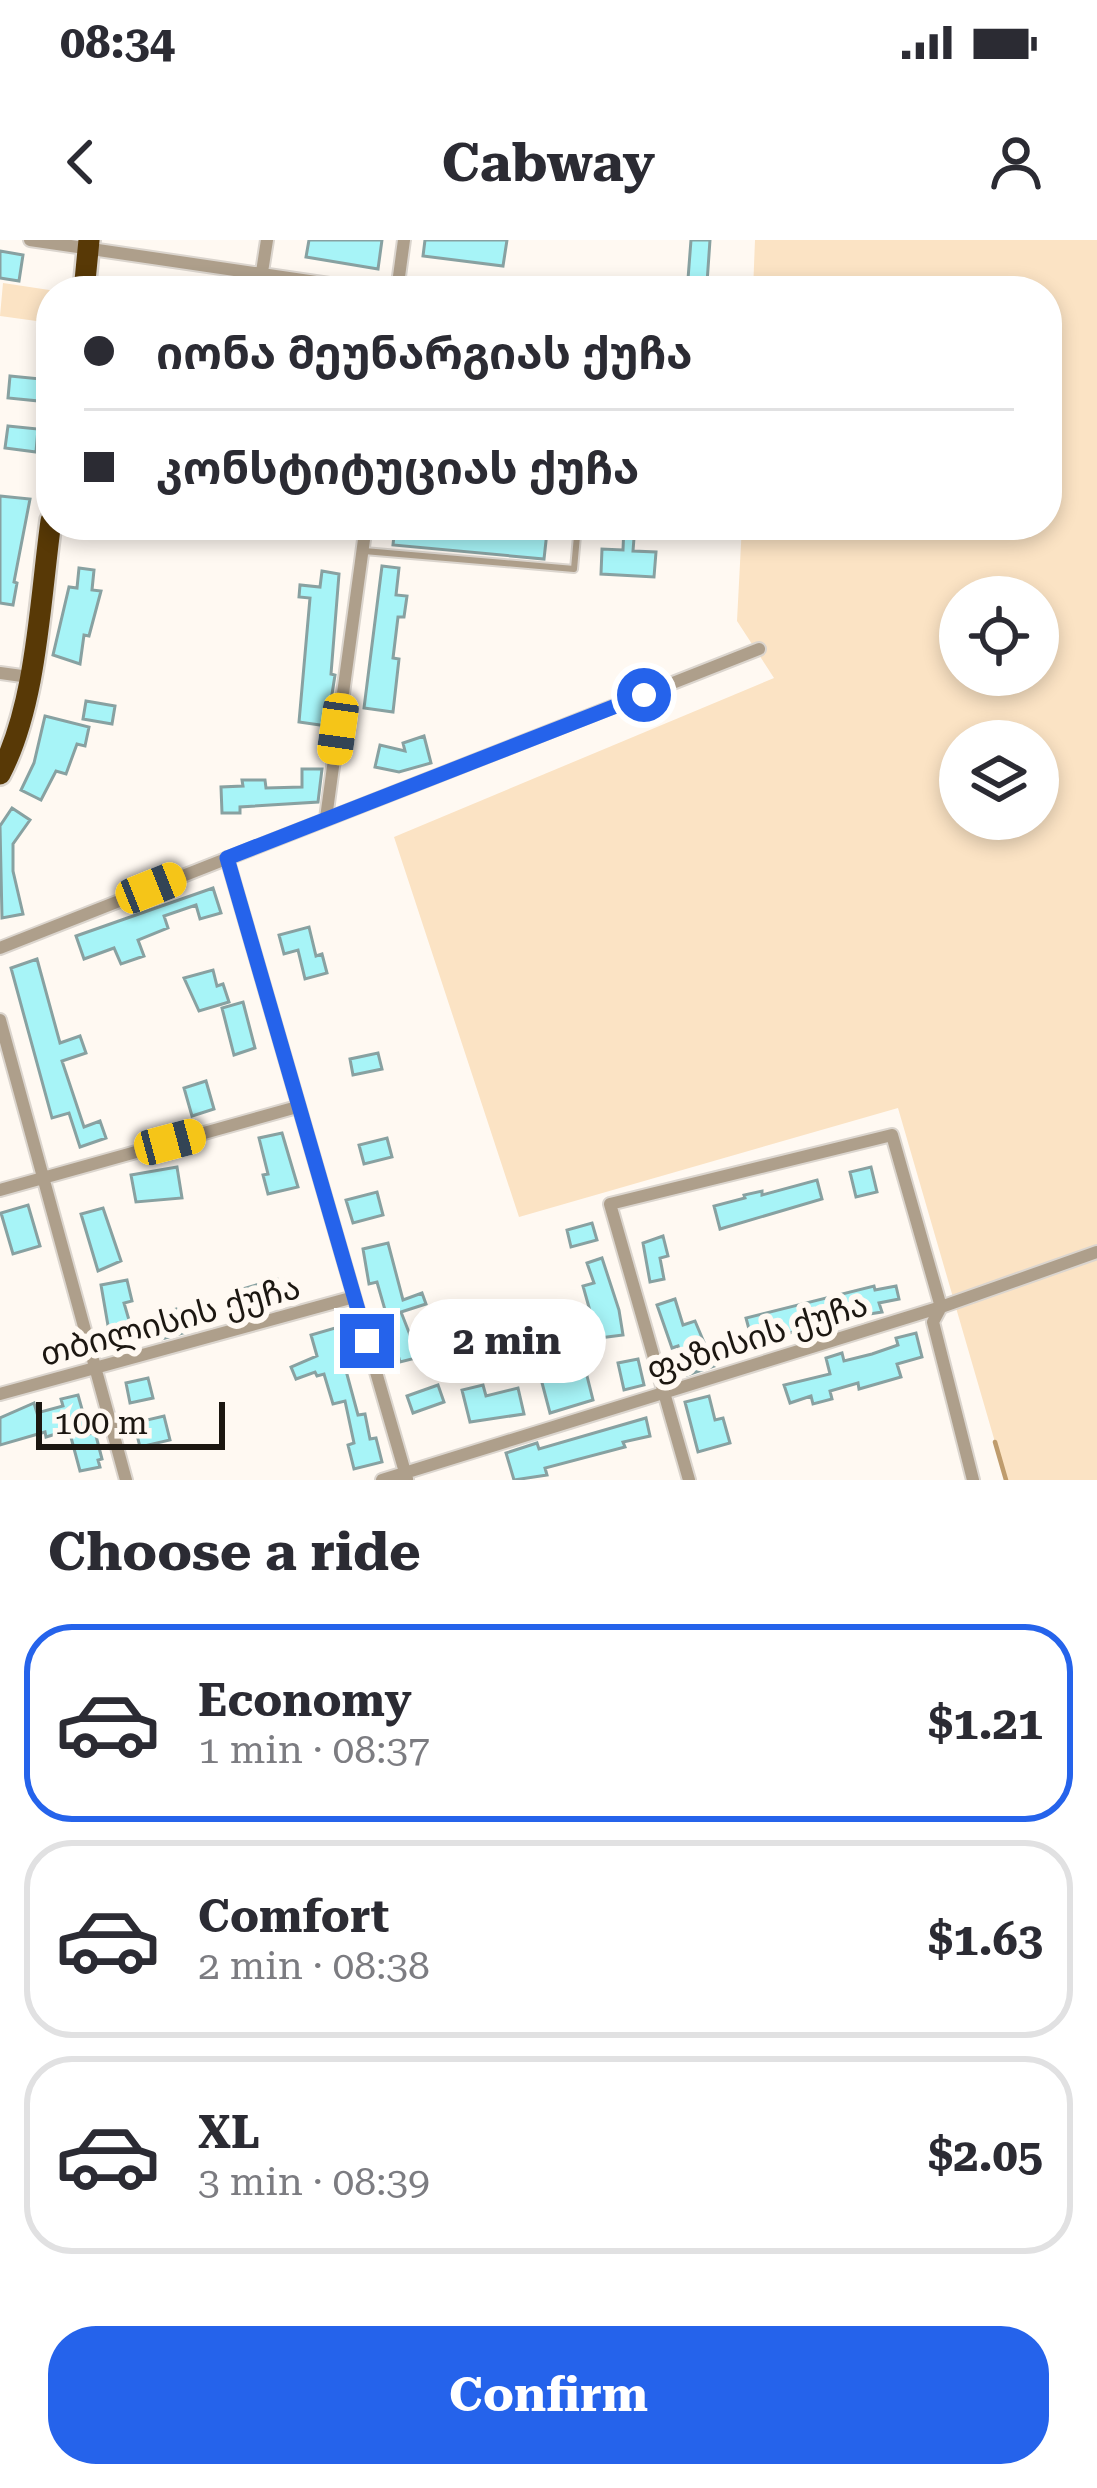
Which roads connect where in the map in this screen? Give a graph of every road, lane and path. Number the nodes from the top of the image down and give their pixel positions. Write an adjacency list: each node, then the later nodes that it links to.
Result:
1 (29, 240): 4 (street)
2 (267, 240): 5 (street)
3 (404, 240): 8 (street)
4 (88, 244): 5 (street); 6 (highway)
5 (262, 272): 7 (street)
6 (85, 276)
7 (286, 276)
8 (400, 276)
9 (48, 540): 15 (highway)
10 (364, 540): 12 (street)
11 (577, 540): 12 (lane)
12 (363, 550): 17 (street)
13 (759, 649): 17 (street)
14 (0, 673): 15 (street)
15 (29, 676): 16 (highway)
16 (0, 774)
17 (326, 818): 18 (street)
18 (227, 858): 19 (street); 21 (street)
19 (0, 948)
20 (0, 1021): 22 (street)
21 (297, 1107): 22 (street); 25 (street)
22 (44, 1178): 23 (street); 27 (street)
23 (0, 1190)
24 (1097, 1252): 26 (street, ფაზისის ქუჩა)
25 (354, 1297): 27 (street, თბილისის ქუჩა); 30 (street)
26 (941, 1307): 29 (street, ფაზისის ქუჩა); 29 (street); 34 (street)
27 (96, 1368): 28 (street, თბილისის ქუჩა); 31 (street)
28 (0, 1394)
29 (663, 1394): 30 (street, ფაზისის ქუჩა); 33 (street)
30 (406, 1476): 32 (street, ფაზისის ქუჩა)
31 (126, 1480)
32 (382, 1480)
33 (689, 1480)
34 (973, 1480)

